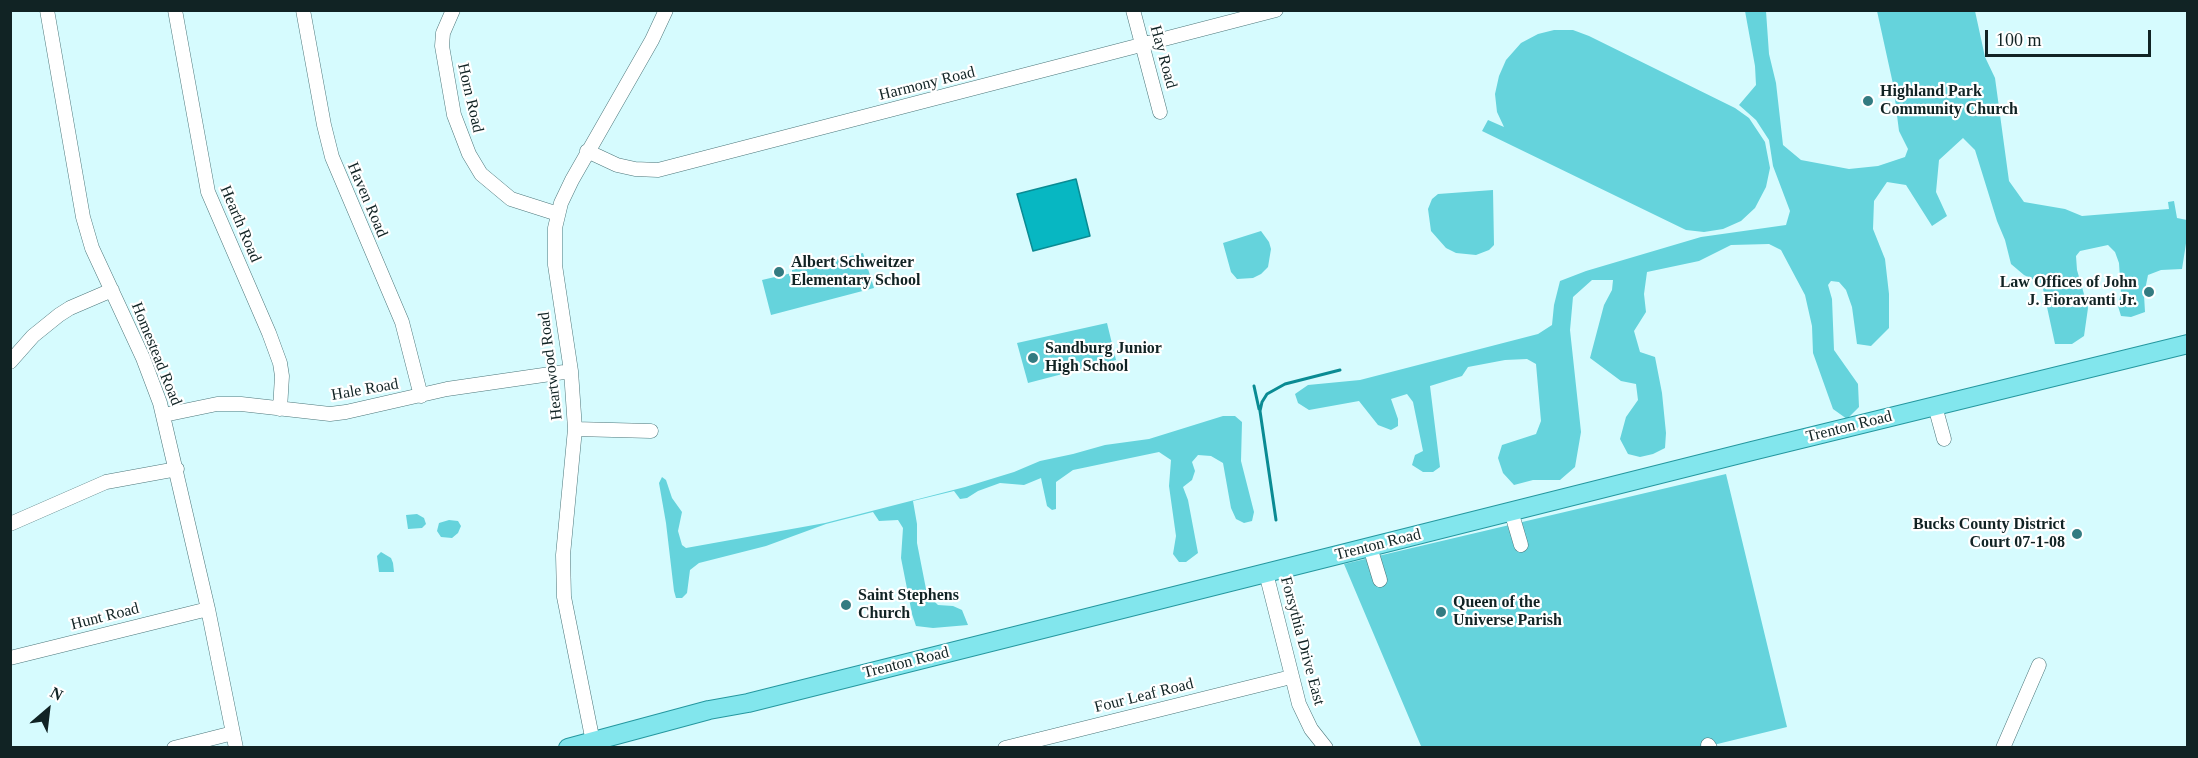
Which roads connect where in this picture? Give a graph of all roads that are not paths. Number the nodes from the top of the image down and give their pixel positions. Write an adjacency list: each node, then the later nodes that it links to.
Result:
1 (47, 10): 12 (street, Homestead Road)
2 (175, 10): 18 (street, Hearth Road)
3 (303, 10): 16 (street, Haven Road)
4 (453, 10): 11 (street, Horn Road)
5 (666, 10): 10 (street, Heartwood Road)
6 (1133, 10): 8 (street, Hay Road)
7 (1276, 10): 8 (street, Harmony Road)
8 (1143, 46): 9 (street, Hay Road); 10 (street, Harmony Road)
9 (1160, 112)
10 (587, 152): 11 (street, Heartwood Road)
11 (558, 214): 15 (street, Heartwood Road)
12 (112, 290): 14 (street); 19 (street, Homestead Road)
13 (2187, 344): 17 (main road, Trenton Road)
14 (10, 362)
15 (570, 371): 16 (street, Hale Road); 20 (street, Heartwood Road)
16 (422, 396): 18 (street, Hale Road)
17 (1935, 405): 22 (street); 24 (main road, Trenton Road)
18 (280, 409): 19 (street, Hale Road)
19 (164, 416): 23 (street, Homestead Road)
20 (575, 429): 21 (street); 35 (street, Heartwood Road)
21 (651, 431)
22 (1944, 439)
23 (177, 469): 25 (street); 30 (street, Homestead Road)
24 (1511, 511): 26 (street); 27 (main road, Trenton Road)
25 (10, 525)
26 (1521, 545)
27 (1370, 547): 28 (main road, Trenton Road); 29 (street)
28 (1266, 573): 33 (street, Forsythia Drive East); 35 (main road, Trenton Road)
29 (1380, 580)
30 (208, 609): 31 (street, Hunt Road); 34 (street, Homestead Road)
31 (10, 658)
32 (2039, 665): 40 (street)
33 (1291, 677): 38 (street, Four Leaf Road); 39 (street, Forsythia Drive East)
34 (235, 740): 36 (street)
35 (593, 742): 37 (main road, Trenton Road)
36 (174, 747)
37 (568, 747)
38 (1005, 747)
39 (1326, 747)
40 (2003, 747)

